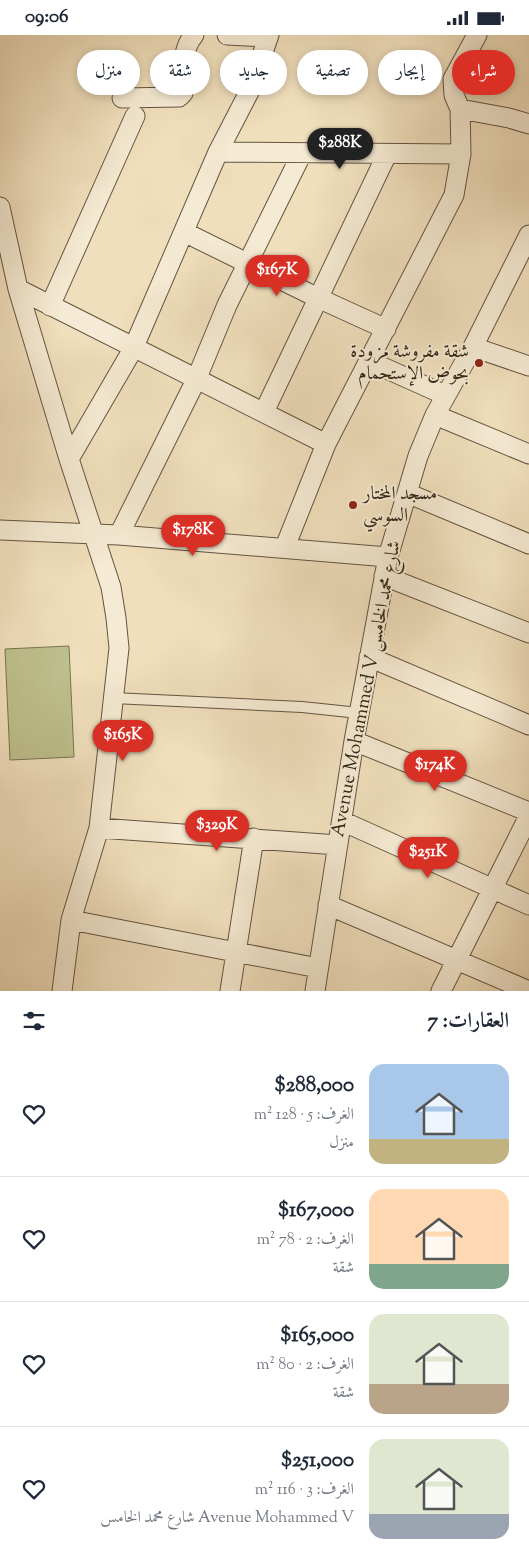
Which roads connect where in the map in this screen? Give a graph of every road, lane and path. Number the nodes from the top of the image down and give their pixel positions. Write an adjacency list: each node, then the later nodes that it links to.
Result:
1 (194, 35): 5 (street)
2 (227, 35): 4 (street)
3 (478, 35): 6 (street)
4 (268, 36): 9 (street)
5 (122, 99)
6 (460, 109): 8 (street); 12 (street)
7 (135, 116): 20 (street)
8 (529, 124)
9 (218, 153): 10 (street); 14 (street)
10 (302, 153): 11 (street); 16 (street)
11 (387, 154): 12 (street); 19 (street)
12 (461, 155): 21 (street)
13 (0, 207): 18 (street)
14 (184, 232): 16 (street); 23 (street)
15 (529, 235): 17 (street, Avenue Mohammed V شارع محمد الخامس)
16 (248, 263): 19 (street); 26 (street)
17 (522, 266): 22 (street, Avenue Mohammed V شارع محمد الخامس)
18 (18, 289): 20 (street); 32 (street)
19 (318, 298): 21 (street); 28 (street)
20 (50, 306): 23 (street)
21 (386, 329): 24 (street)
22 (473, 347): 25 (street); 27 (street, Avenue Mohammed V شارع محمد الخامس)
23 (133, 349): 26 (street); 32 (street)
24 (369, 361): 27 (street); 30 (street)
25 (529, 366)
26 (196, 380): 28 (street); 36 (street)
27 (445, 395): 29 (street, Avenue Mohammed V شارع محمد الخامس)
28 (264, 412): 30 (street)
29 (435, 415): 31 (street); 33 (street, Avenue Mohammed V شارع محمد الخامس)
30 (326, 444): 38 (street)
31 (529, 454)
32 (69, 459): 35 (street)
33 (407, 493): 37 (street); 39 (street, Avenue Mohammed V شارع محمد الخامس)
34 (0, 530): 35 (street)
35 (94, 534): 36 (street); 43 (street)
36 (119, 535): 38 (street)
37 (529, 544)
38 (285, 547): 39 (street)
39 (388, 557): 40 (street, Avenue Mohammed V شارع محمد الخامس)
40 (384, 576): 41 (street); 42 (street, Avenue Mohammed V شارع محمد الخامس)
41 (529, 633)
42 (369, 657): 44 (street, Avenue Mohammed V شارع محمد الخامس); 45 (street)
43 (113, 698): 44 (lane); 49 (street)
44 (358, 713): 46 (street, Avenue Mohammed V شارع محمد الخامس)
45 (529, 725)
46 (354, 741): 47 (street); 48 (street, Avenue Mohammed V شارع محمد الخامس)
47 (529, 814): 52 (street)
48 (342, 821): 51 (street, Avenue Mohammed V شارع محمد الخامس); 52 (street)
49 (99, 828): 50 (street); 55 (street)
50 (254, 838): 51 (street); 56 (street)
51 (338, 845): 53 (street, Avenue Mohammed V شارع محمد الخامس)
52 (493, 890): 54 (street); 57 (street)
53 (328, 905): 57 (street); 58 (street, Avenue Mohammed V شارع محمد الخامس)
54 (529, 905)
55 (71, 920): 56 (street); 59 (street)
56 (236, 953): 58 (street); 60 (street)
57 (458, 959): 62 (street); 63 (street)
58 (318, 967): 61 (street, Avenue Mohammed V شارع محمد الخامس)
59 (62, 991)
60 (230, 991)
61 (316, 991)
62 (441, 991)
63 (529, 991)

